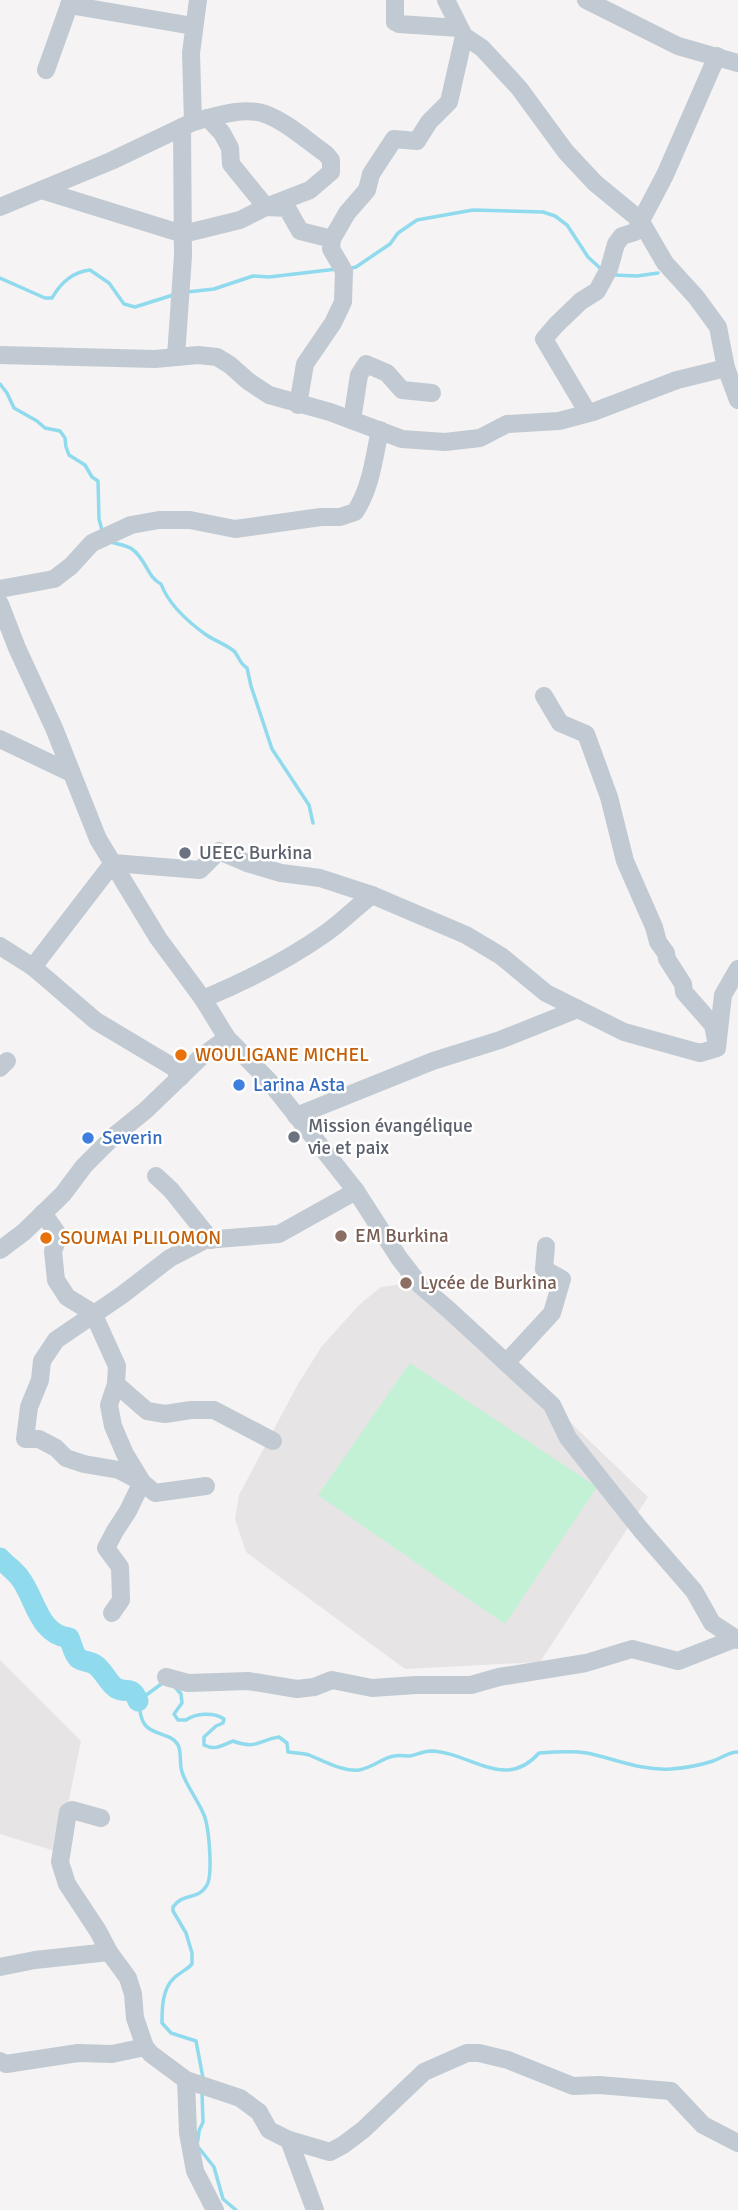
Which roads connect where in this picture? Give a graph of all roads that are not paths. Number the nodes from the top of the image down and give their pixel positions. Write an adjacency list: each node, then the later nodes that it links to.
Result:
1 (198, 0): 6 (street)
2 (395, 0): 7 (street)
3 (446, 0): 7 (street)
4 (586, 0): 8 (street)
5 (70, 3): 6 (street); 10 (street)
6 (193, 26): 11 (street)
7 (461, 32): 15 (street); 17 (street)
8 (718, 57): 9 (street); 15 (street)
9 (738, 63)
10 (46, 70)
11 (194, 123): 12 (street); 14 (street); 14 (street); 16 (street)
12 (41, 190): 13 (street); 16 (street)
13 (0, 207)
14 (266, 207): 16 (street); 17 (street)
15 (640, 220): 20 (street); 24 (street)
16 (183, 234): 19 (street)
17 (332, 239): 23 (street)
18 (0, 355): 19 (street)
19 (176, 356): 23 (street)
20 (726, 368): 22 (street); 24 (street)
21 (432, 393): 25 (street)
22 (738, 400)
23 (298, 405): 25 (street)
24 (588, 413): 26 (street)
25 (352, 420): 26 (street)
26 (380, 430): 27 (street)
27 (0, 589)
28 (0, 604): 31 (street)
29 (544, 696): 40 (street)
30 (0, 739): 31 (street)
31 (71, 773): 32 (street)
32 (113, 863): 33 (street); 35 (street); 37 (street)
33 (372, 895): 37 (street); 38 (street)
34 (0, 946): 35 (street)
35 (33, 967): 41 (street)
36 (738, 969): 40 (street)
37 (203, 999): 39 (street)
38 (578, 1009): 40 (street); 42 (street)
39 (227, 1038): 41 (street); 42 (street)
40 (717, 1048)
41 (181, 1077): 45 (street)
42 (296, 1116): 44 (street)
43 (156, 1176): 46 (street)
44 (356, 1191): 46 (street); 50 (street)
45 (43, 1213): 48 (street); 49 (street)
46 (211, 1240): 49 (street)
47 (546, 1246): 50 (street)
48 (0, 1250)
49 (93, 1313): 51 (street); 53 (street)
50 (506, 1363): 56 (street)
51 (116, 1384): 52 (street); 53 (street)
52 (272, 1441)
53 (142, 1482): 54 (street); 55 (street)
54 (206, 1486)
55 (112, 1614)
56 (737, 1639): 57 (street)
57 (166, 1677)
58 (101, 1818): 59 (street)
59 (109, 1952): 60 (street); 61 (street)
60 (0, 1967)
61 (145, 2047): 62 (street); 63 (street)
62 (0, 2061)
63 (190, 2081): 64 (street); 66 (street)
64 (289, 2140): 65 (street); 67 (street)
65 (738, 2143)
66 (215, 2210)
67 (315, 2210)

